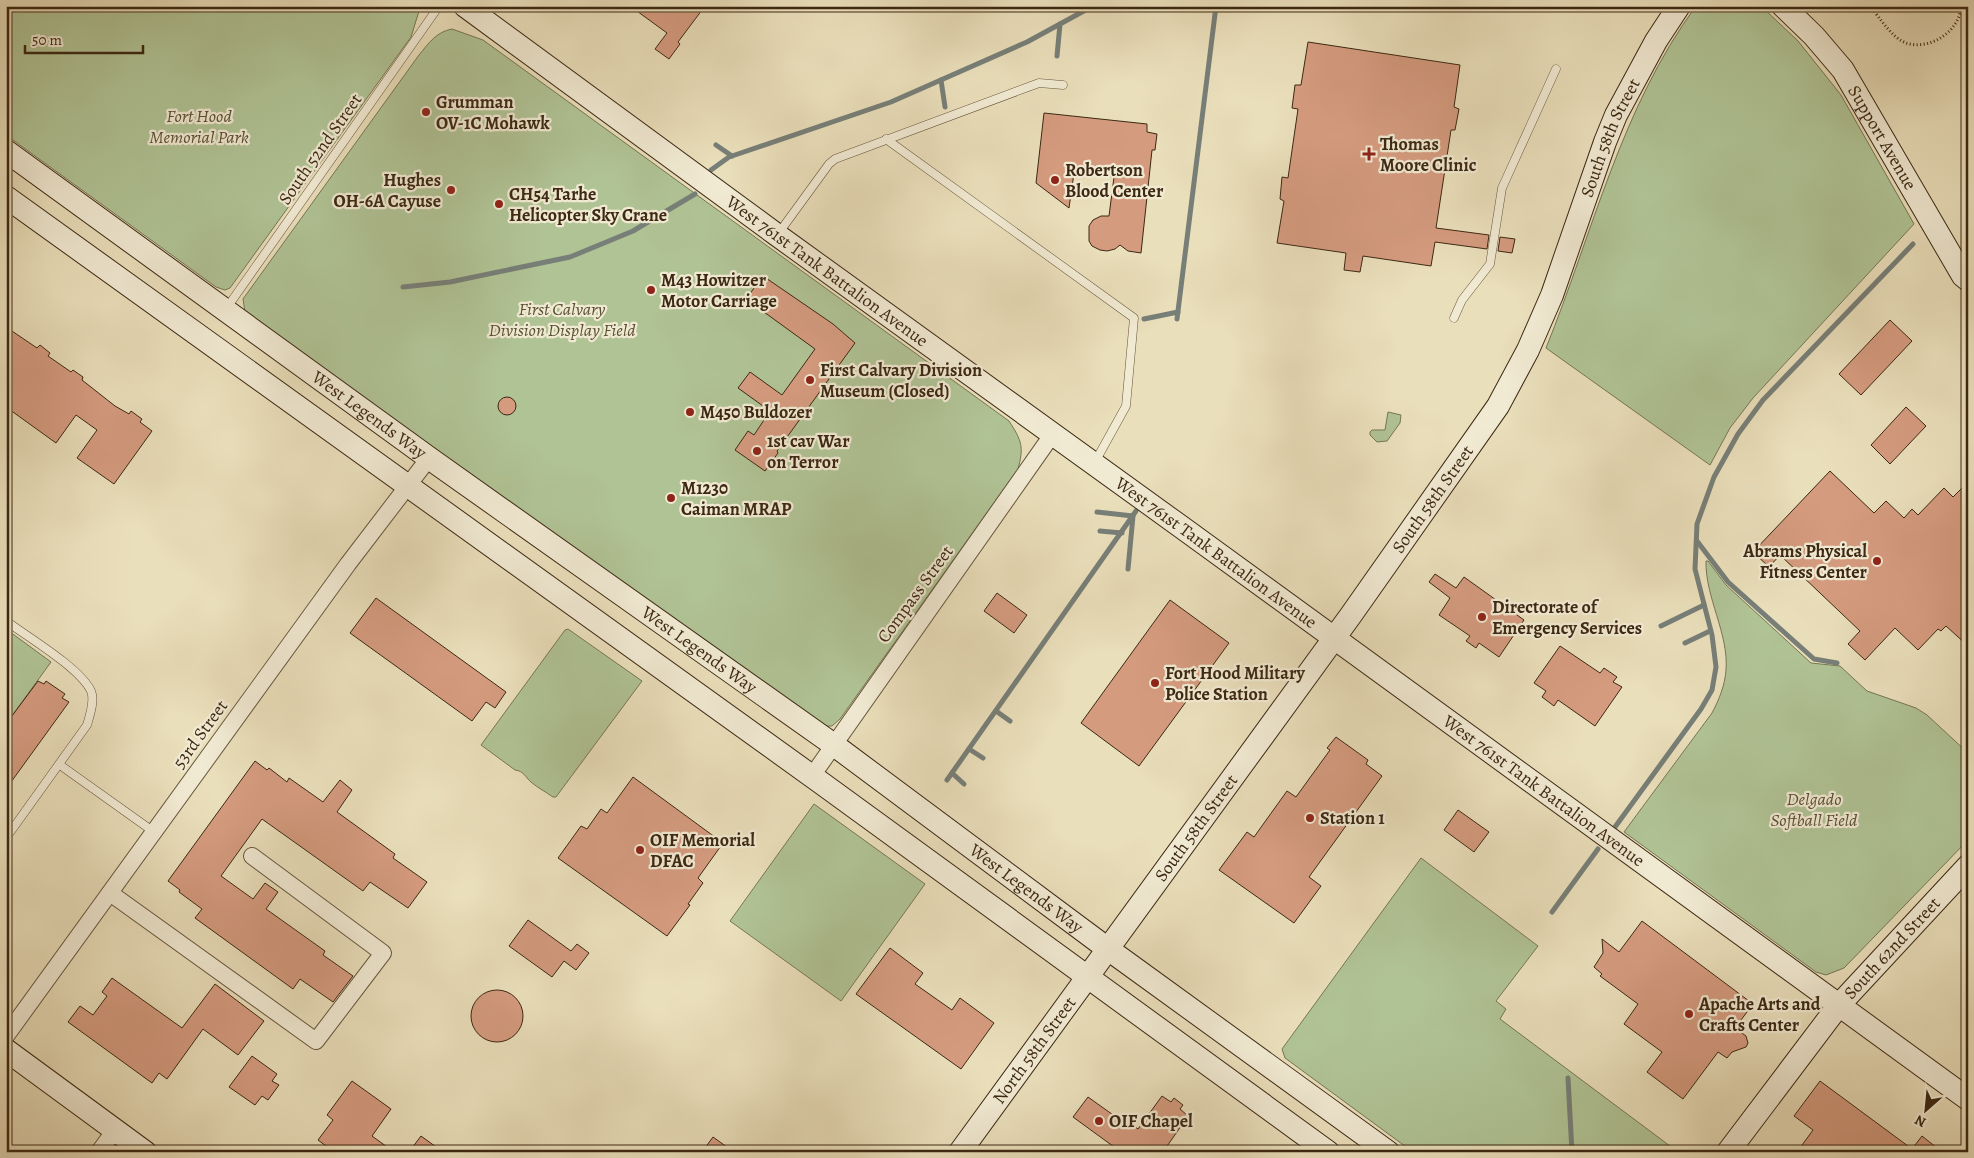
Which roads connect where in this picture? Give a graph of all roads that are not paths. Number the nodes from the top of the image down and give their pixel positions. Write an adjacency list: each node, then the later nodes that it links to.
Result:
1 (440, 6): 12 (lane, South 52nd Street)
2 (465, 6): 10 (street, West 761st Tank Battalion Avenue)
3 (1678, 6): 19 (street, South 58th Street)
4 (1783, 6): 11 (street, Support Avenue)
5 (1556, 69): 13 (lane)
6 (1062, 86): 7 (lane)
7 (886, 139): 10 (lane); 16 (lane)
8 (6, 151): 12 (street, West Legends Way)
9 (6, 197): 17 (street, West Legends Way)
10 (777, 235): 14 (street, West 761st Tank Battalion Avenue)
11 (1968, 280)
12 (226, 309): 15 (street, West Legends Way)
13 (1454, 318)
14 (1052, 435): 16 (street, West 761st Tank Battalion Avenue); 20 (street, Compass Street)
15 (429, 458): 17 (street, 53rd Street); 20 (street, West Legends Way)
16 (1094, 464): 19 (street, West 761st Tank Battalion Avenue)
17 (407, 485): 22 (street, West Legends Way); 23 (street, 53rd Street)
18 (6, 621): 21 (lane)
19 (1333, 638): 28 (street, South 58th Street); 30 (street, West 761st Tank Battalion Avenue)
20 (834, 745): 22 (street, Compass Street); 28 (street, West Legends Way)
21 (60, 764): 23 (lane); 24 (lane)
22 (812, 776): 29 (street, West Legends Way)
23 (154, 833): 27 (street, 53rd Street)
24 (6, 838)
25 (252, 856): 27 (street)
26 (1968, 866): 30 (street, South 62nd Street)
27 (110, 893): 31 (street, 53rd Street)
28 (1108, 949): 29 (street, North 58th Street); 39 (street, West Legends Way)
29 (1087, 978): 37 (street, North 58th Street); 38 (street, West Legends Way)
30 (1839, 1005): 33 (street, West 761st Tank Battalion Avenue); 40 (street, South 62nd Street)
31 (6, 1036)
32 (6, 1050): 34 (street)
33 (1968, 1100)
34 (115, 1130): 35 (street); 36 (street)
35 (99, 1152)
36 (145, 1152)
37 (960, 1152)
38 (1328, 1152)
39 (1388, 1152)
40 (1728, 1152)

